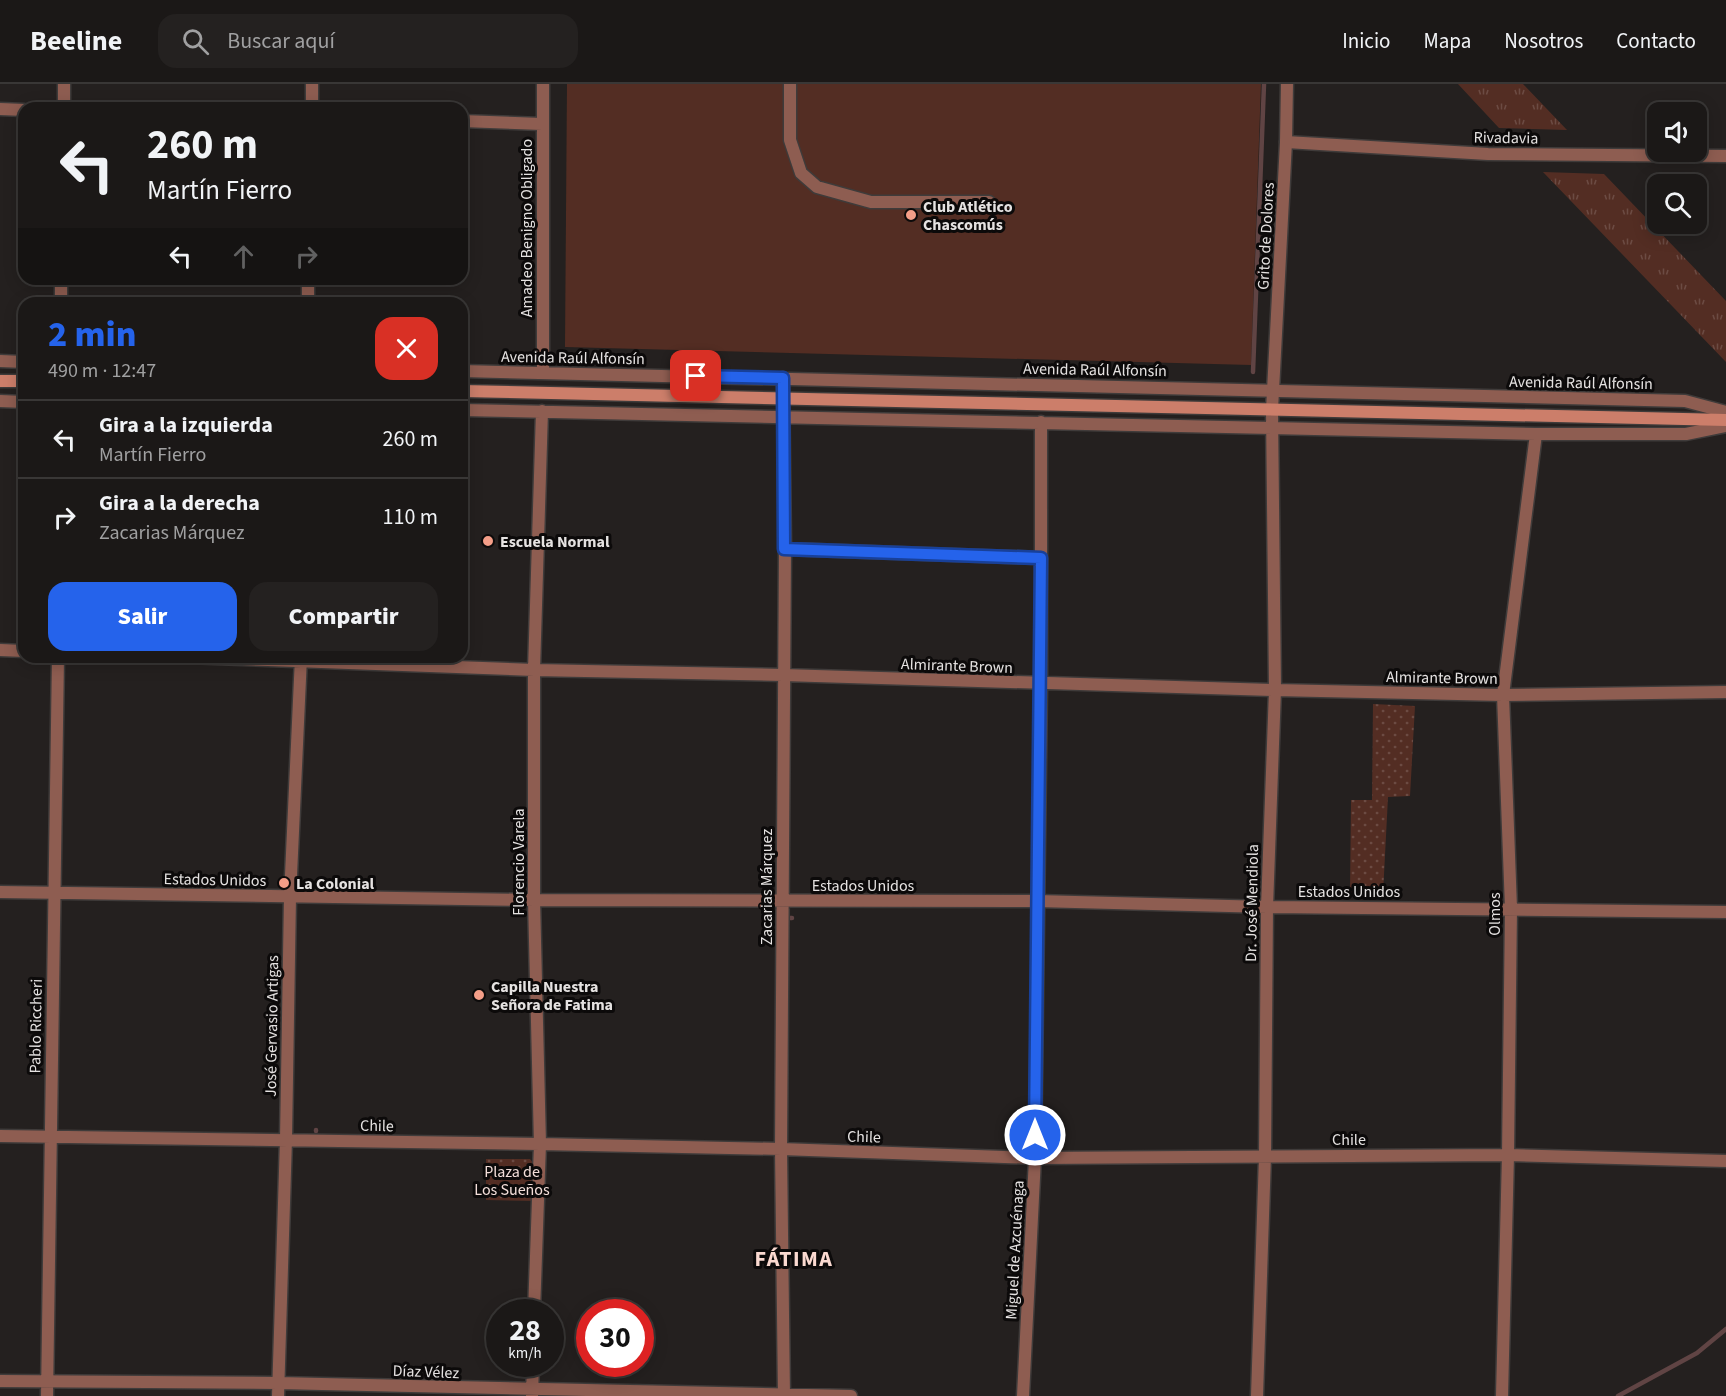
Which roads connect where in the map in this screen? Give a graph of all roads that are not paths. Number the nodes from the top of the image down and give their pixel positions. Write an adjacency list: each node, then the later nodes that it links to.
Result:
1 (64, 84): 6 (street)
2 (312, 84): 7 (street)
3 (543, 84): 11 (street, Amadeo Benigno Obligado)
4 (790, 84): 14 (street)
5 (1287, 84): 12 (street, Grito de Dolores)
6 (64, 102)
7 (312, 102)
8 (0, 109): 9 (street)
9 (18, 110)
10 (468, 121): 11 (street)
11 (542, 124): 18 (street, Amadeo Benigno Obligado)
12 (1286, 142): 13 (street, Rivadavia); 22 (street, Grito de Dolores)
13 (1726, 156)
14 (989, 202)
15 (0, 361): 16 (street)
16 (18, 362)
17 (468, 371): 18 (street, Avenida Raúl Alfonsín)
18 (543, 373): 19 (street, Avenida Raúl Alfonsín)
19 (783, 378): 22 (street, Avenida Raúl Alfonsín); 24 (street, Zacarias Márquez)
20 (0, 381): 21 (main road)
21 (18, 381)
22 (1274, 390): 28 (street, Grito de Dolores); 30 (street, Avenida Raúl Alfonsín)
23 (468, 391): 24 (main road)
24 (782, 399): 28 (main road); 31 (street, Zacarias Márquez)
25 (0, 401): 26 (street)
26 (18, 402)
27 (468, 410): 29 (street)
28 (1272, 410): 32 (main road); 35 (street, Dr. José Mendiola)
29 (542, 411): 31 (street); 44 (street, Florencio Varela)
30 (1726, 412)
31 (783, 416): 33 (street); 37 (street, Zacarias Márquez)
32 (1726, 420)
33 (1041, 422): 35 (street); 38 (street, Miguel de Azcuénaga)
34 (1726, 426): 36 (street)
35 (1272, 427): 36 (street); 47 (street, Dr. José Mendiola)
36 (1536, 434): 49 (street, Olmos)
37 (784, 549): 38 (street); 45 (street, Zacarias Márquez)
38 (1041, 558): 46 (street, Miguel de Azcuénaga)
39 (0, 650): 40 (street)
40 (18, 651)
41 (58, 663): 51 (street, Pablo Riccheri)
42 (301, 663): 52 (street, José Gervasio Artigas)
43 (386, 663): 44 (street, Almirante Brown)
44 (534, 670): 45 (street, Almirante Brown); 53 (street, Florencio Varela)
45 (783, 675): 46 (street, Almirante Brown); 54 (street, Zacarias Márquez)
46 (1041, 684): 47 (street, Almirante Brown); 55 (street, Miguel de Azcuénaga)
47 (1275, 690): 49 (street, Almirante Brown); 56 (street, Dr. José Mendiola)
48 (1726, 692): 49 (street, Almirante Brown)
49 (1503, 695): 57 (street, Olmos)
50 (0, 892): 51 (street, Estados Unidos)
51 (54, 893): 52 (street, Estados Unidos); 60 (street, Pablo Riccheri)
52 (290, 897): 53 (street, Estados Unidos); 61 (street, José Gervasio Artigas)
53 (534, 900): 54 (street, Estados Unidos); 62 (street, Florencio Varela)
54 (782, 901): 55 (street, Estados Unidos); 63 (street, Zacarias Márquez)
55 (1037, 902): 56 (street, Estados Unidos); 66 (street, Miguel de Azcuénaga)
56 (1267, 907): 57 (street, Estados Unidos); 65 (street, Dr. José Mendiola)
57 (1511, 908): 58 (street, Estados Unidos); 64 (street, Olmos)
58 (1726, 912)
59 (0, 1136): 60 (street, Chile)
60 (50, 1136): 61 (street, Chile); 71 (street, Pablo Riccheri)
61 (286, 1139): 62 (street, Chile); 72 (street, José Gervasio Artigas)
62 (540, 1144): 63 (street, Chile); 68 (street, Florencio Varela)
63 (782, 1149): 66 (street, Chile); 74 (street, Zacarias Márquez)
64 (1508, 1155): 65 (street, Chile); 67 (street, Chile); 79 (street, Olmos)
65 (1265, 1156): 66 (street, Chile); 78 (street, Dr. José Mendiola)
66 (1035, 1158): 77 (street, Miguel de Azcuénaga)
67 (1726, 1161)
68 (534, 1299)
69 (533, 1377): 73 (street)
70 (0, 1381): 71 (street, Díaz Vélez)
71 (48, 1381): 72 (street, Díaz Vélez); 75 (street, Pablo Riccheri)
72 (278, 1390): 73 (street, Díaz Vélez)
73 (532, 1393): 74 (street, Díaz Vélez)
74 (784, 1395): 76 (street, Díaz Vélez)
75 (47, 1396)
76 (852, 1396)
77 (1023, 1396)
78 (1257, 1396)
79 (1502, 1396)

